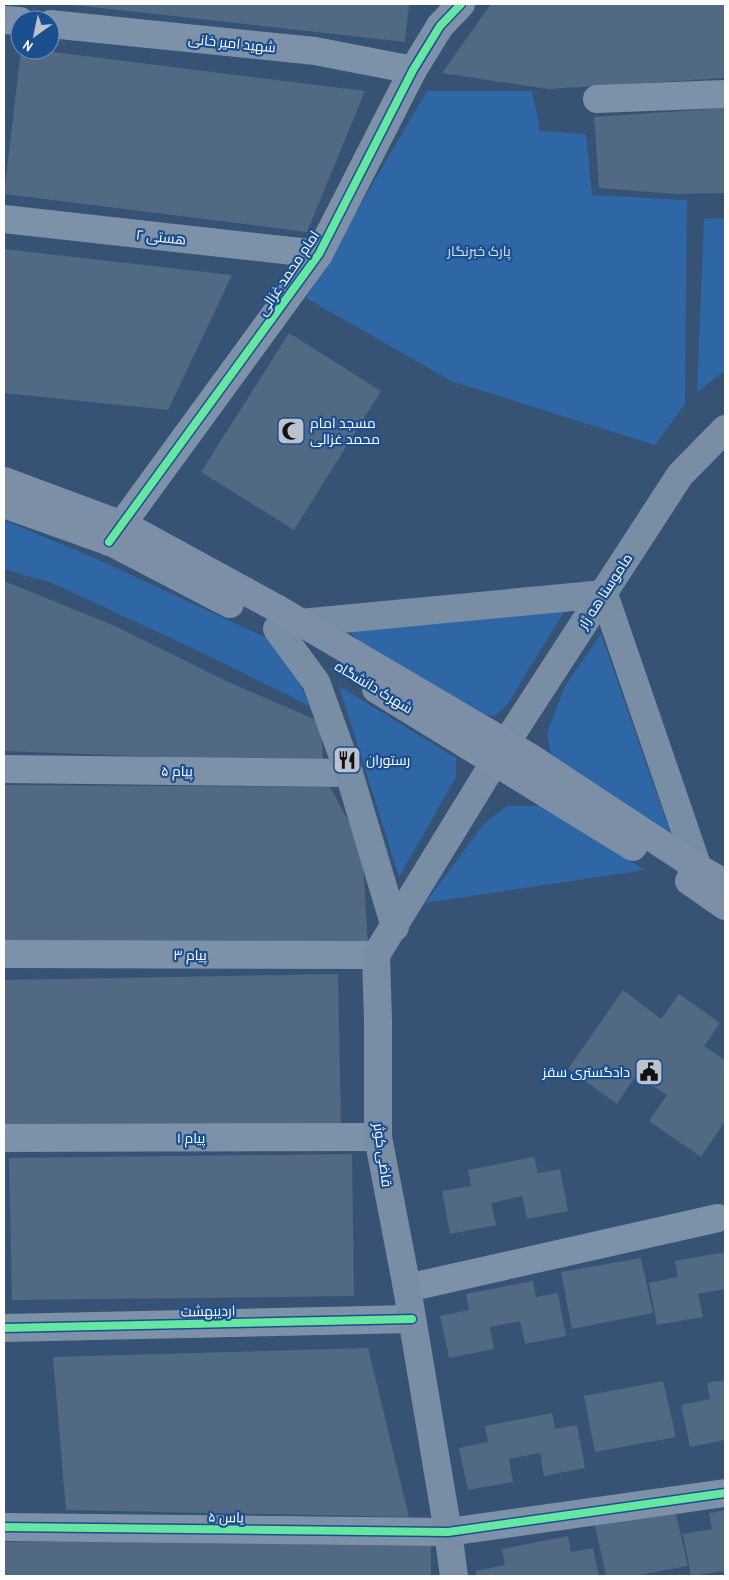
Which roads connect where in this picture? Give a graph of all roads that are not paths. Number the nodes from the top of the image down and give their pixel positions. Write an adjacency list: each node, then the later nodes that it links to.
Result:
1 (461, 4): 3 (street, امام محمد غزالی)
2 (60, 25): 3 (street, شهید امیر خانی)
3 (413, 70): 7 (street, امام محمد غزالی)
4 (725, 94): 5 (street)
5 (596, 99)
6 (4, 219): 7 (street, هستی ۲)
7 (319, 254): 11 (street, امام محمد غزالی)
8 (725, 429): 12 (main road, ماموستا هه ژار)
9 (4, 481): 11 (main road)
10 (4, 504): 11 (main road, شهرک دانشگاه)
11 (116, 533): 13 (main road, شهرک دانشگاه)
12 (604, 594): 13 (main road); 14 (main road, ماموستا هه ژار); 17 (main road)
13 (289, 626): 14 (main road, شهرک دانشگاه); 16 (main road)
14 (501, 752): 17 (main road, شهرک دانشگاه); 20 (main road)
15 (4, 768): 16 (street, پیام ۵)
16 (350, 773): 20 (main road)
17 (697, 877): 18 (main road); 19 (main road, شهرک دانشگاه)
18 (725, 884)
19 (725, 906)
20 (395, 927): 22 (main road)
21 (4, 954): 22 (street, پیام ۳)
22 (376, 955): 23 (main road, قاضی کوثر)
23 (378, 1137): 24 (street, پیام ۱); 26 (main road, قاضی کوثر)
24 (4, 1138)
25 (723, 1215): 26 (street)
26 (407, 1288): 27 (main road, قاضی کوثر)
27 (412, 1319): 28 (street, اردیبهشت); 31 (main road, قاضی کوثر)
28 (4, 1328)
29 (725, 1493): 31 (street, یاس ۵)
30 (4, 1527): 31 (street, یاس ۵)
31 (448, 1532): 32 (main road, قاضی کوثر)
32 (454, 1576)

